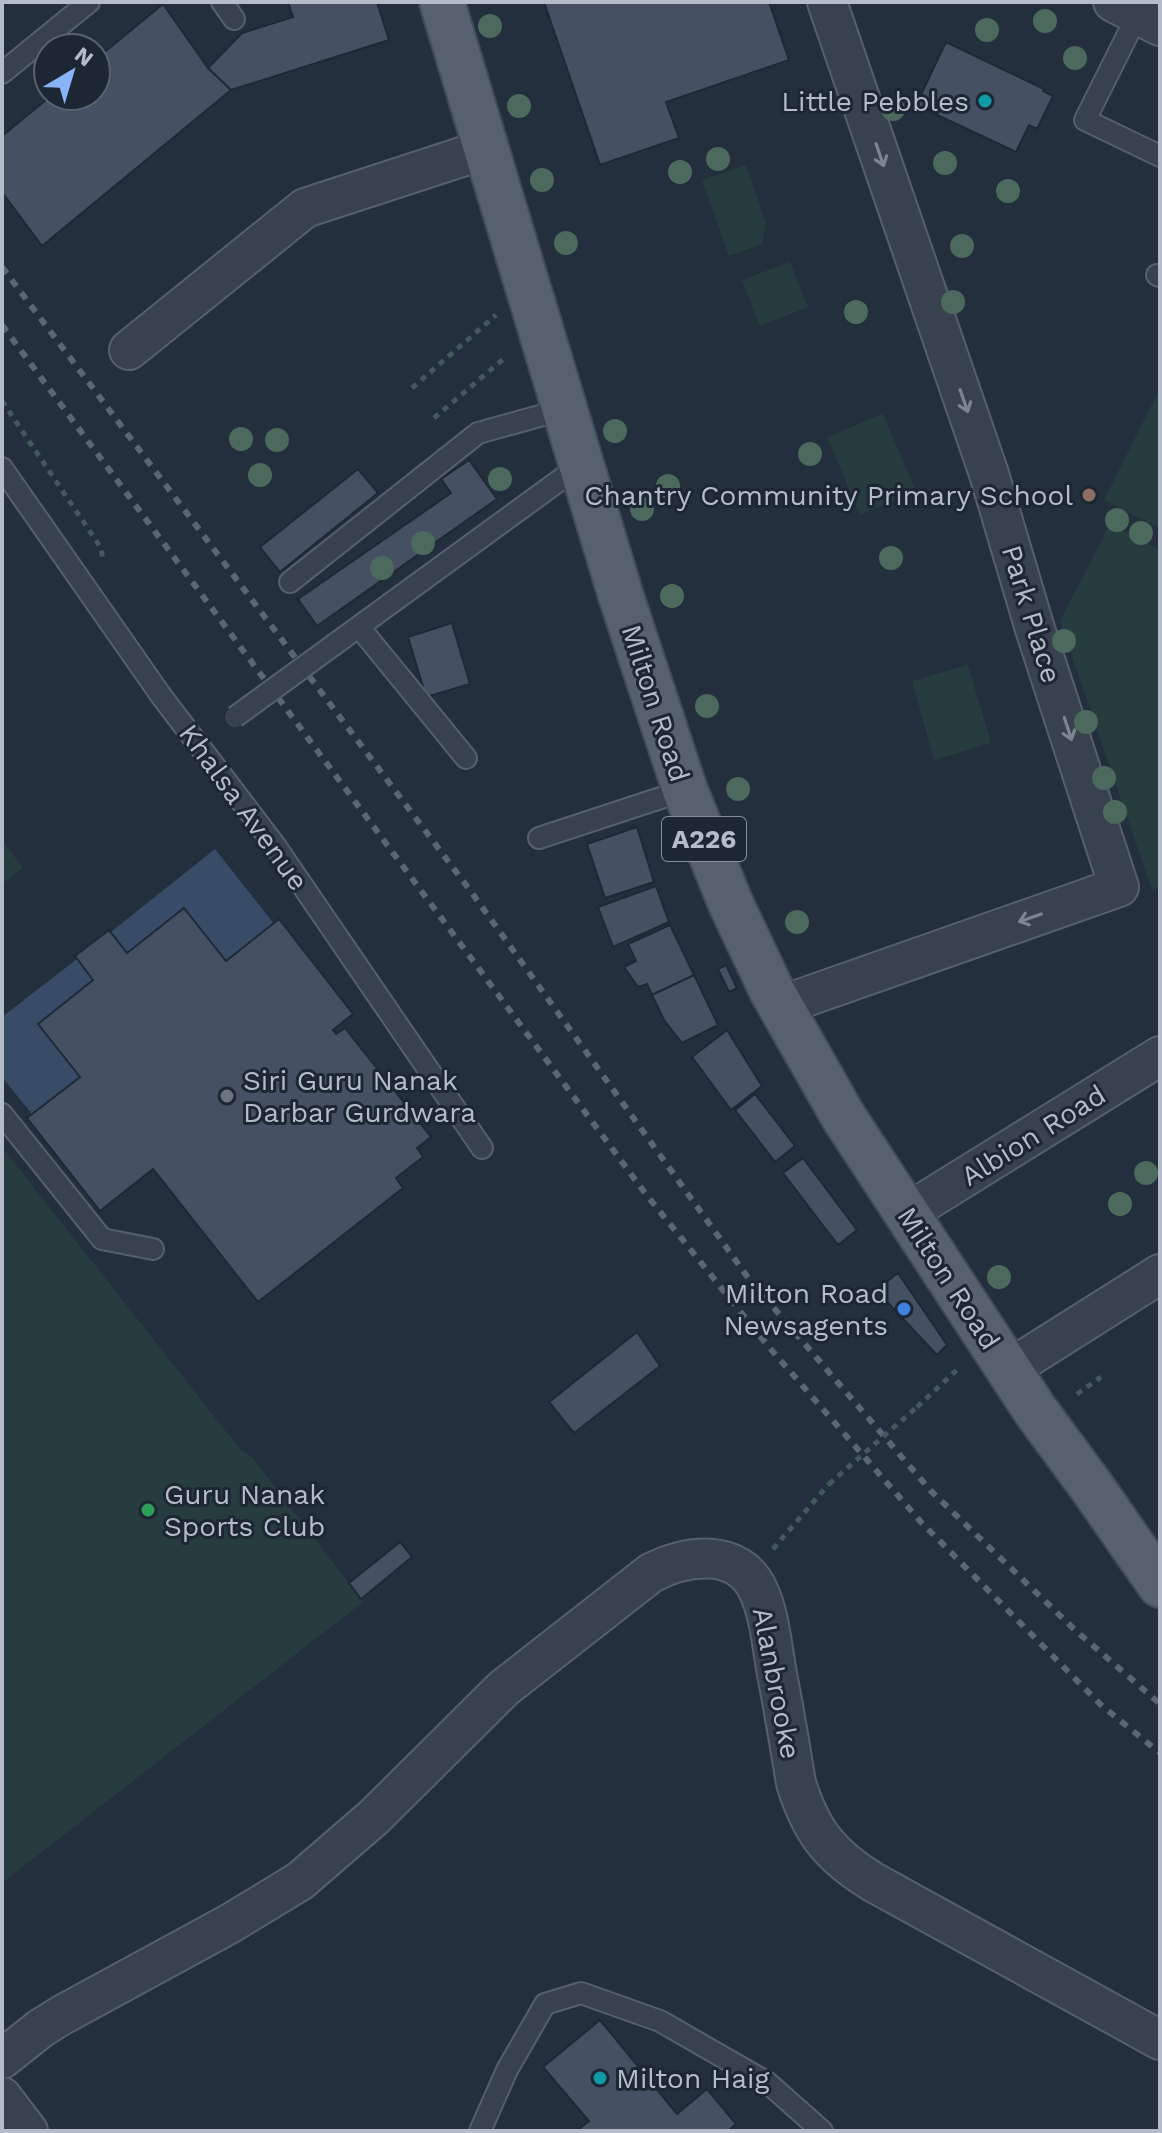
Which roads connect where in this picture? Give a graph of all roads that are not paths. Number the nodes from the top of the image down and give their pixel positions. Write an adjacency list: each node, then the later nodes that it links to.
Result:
1 (89, 2): 5 (lane)
2 (442, 2): 6 (main road, Milton Road / A226)
3 (827, 2): 18 (street, Park Place, one-way to 18)
4 (1137, 14): 7 (lane)
5 (2, 73)
6 (486, 149): 8 (street); 9 (main road, Milton Road / A226)
7 (1160, 156)
8 (129, 350)
9 (565, 409): 10 (main road, Milton Road / A226); 12 (lane)
10 (582, 464): 13 (lane); 16 (main road, Milton Road / A226)
11 (2, 468): 21 (lane, Khalsa Avenue)
12 (290, 582)
13 (359, 627): 14 (lane, bridge); 15 (lane)
14 (235, 717)
15 (466, 758)
16 (685, 790): 17 (lane); 18 (main road, Milton Road / A226)
17 (539, 838)
18 (780, 1006): 22 (main road, Milton Road / A226)
19 (1160, 1056): 22 (street, Albion Road)
20 (2, 1114): 23 (lane)
21 (482, 1148)
22 (907, 1213): 25 (main road, Milton Road / A226)
23 (153, 1249)
24 (1160, 1274): 25 (street)
25 (1008, 1370): 26 (main road, Milton Road / A226)
26 (1160, 1585)
27 (1160, 2040): 28 (street, Alanbrooke)
28 (2, 2059)
29 (2, 2097): 30 (street)
30 (28, 2131)
31 (480, 2131): 32 (lane)
32 (822, 2131)

